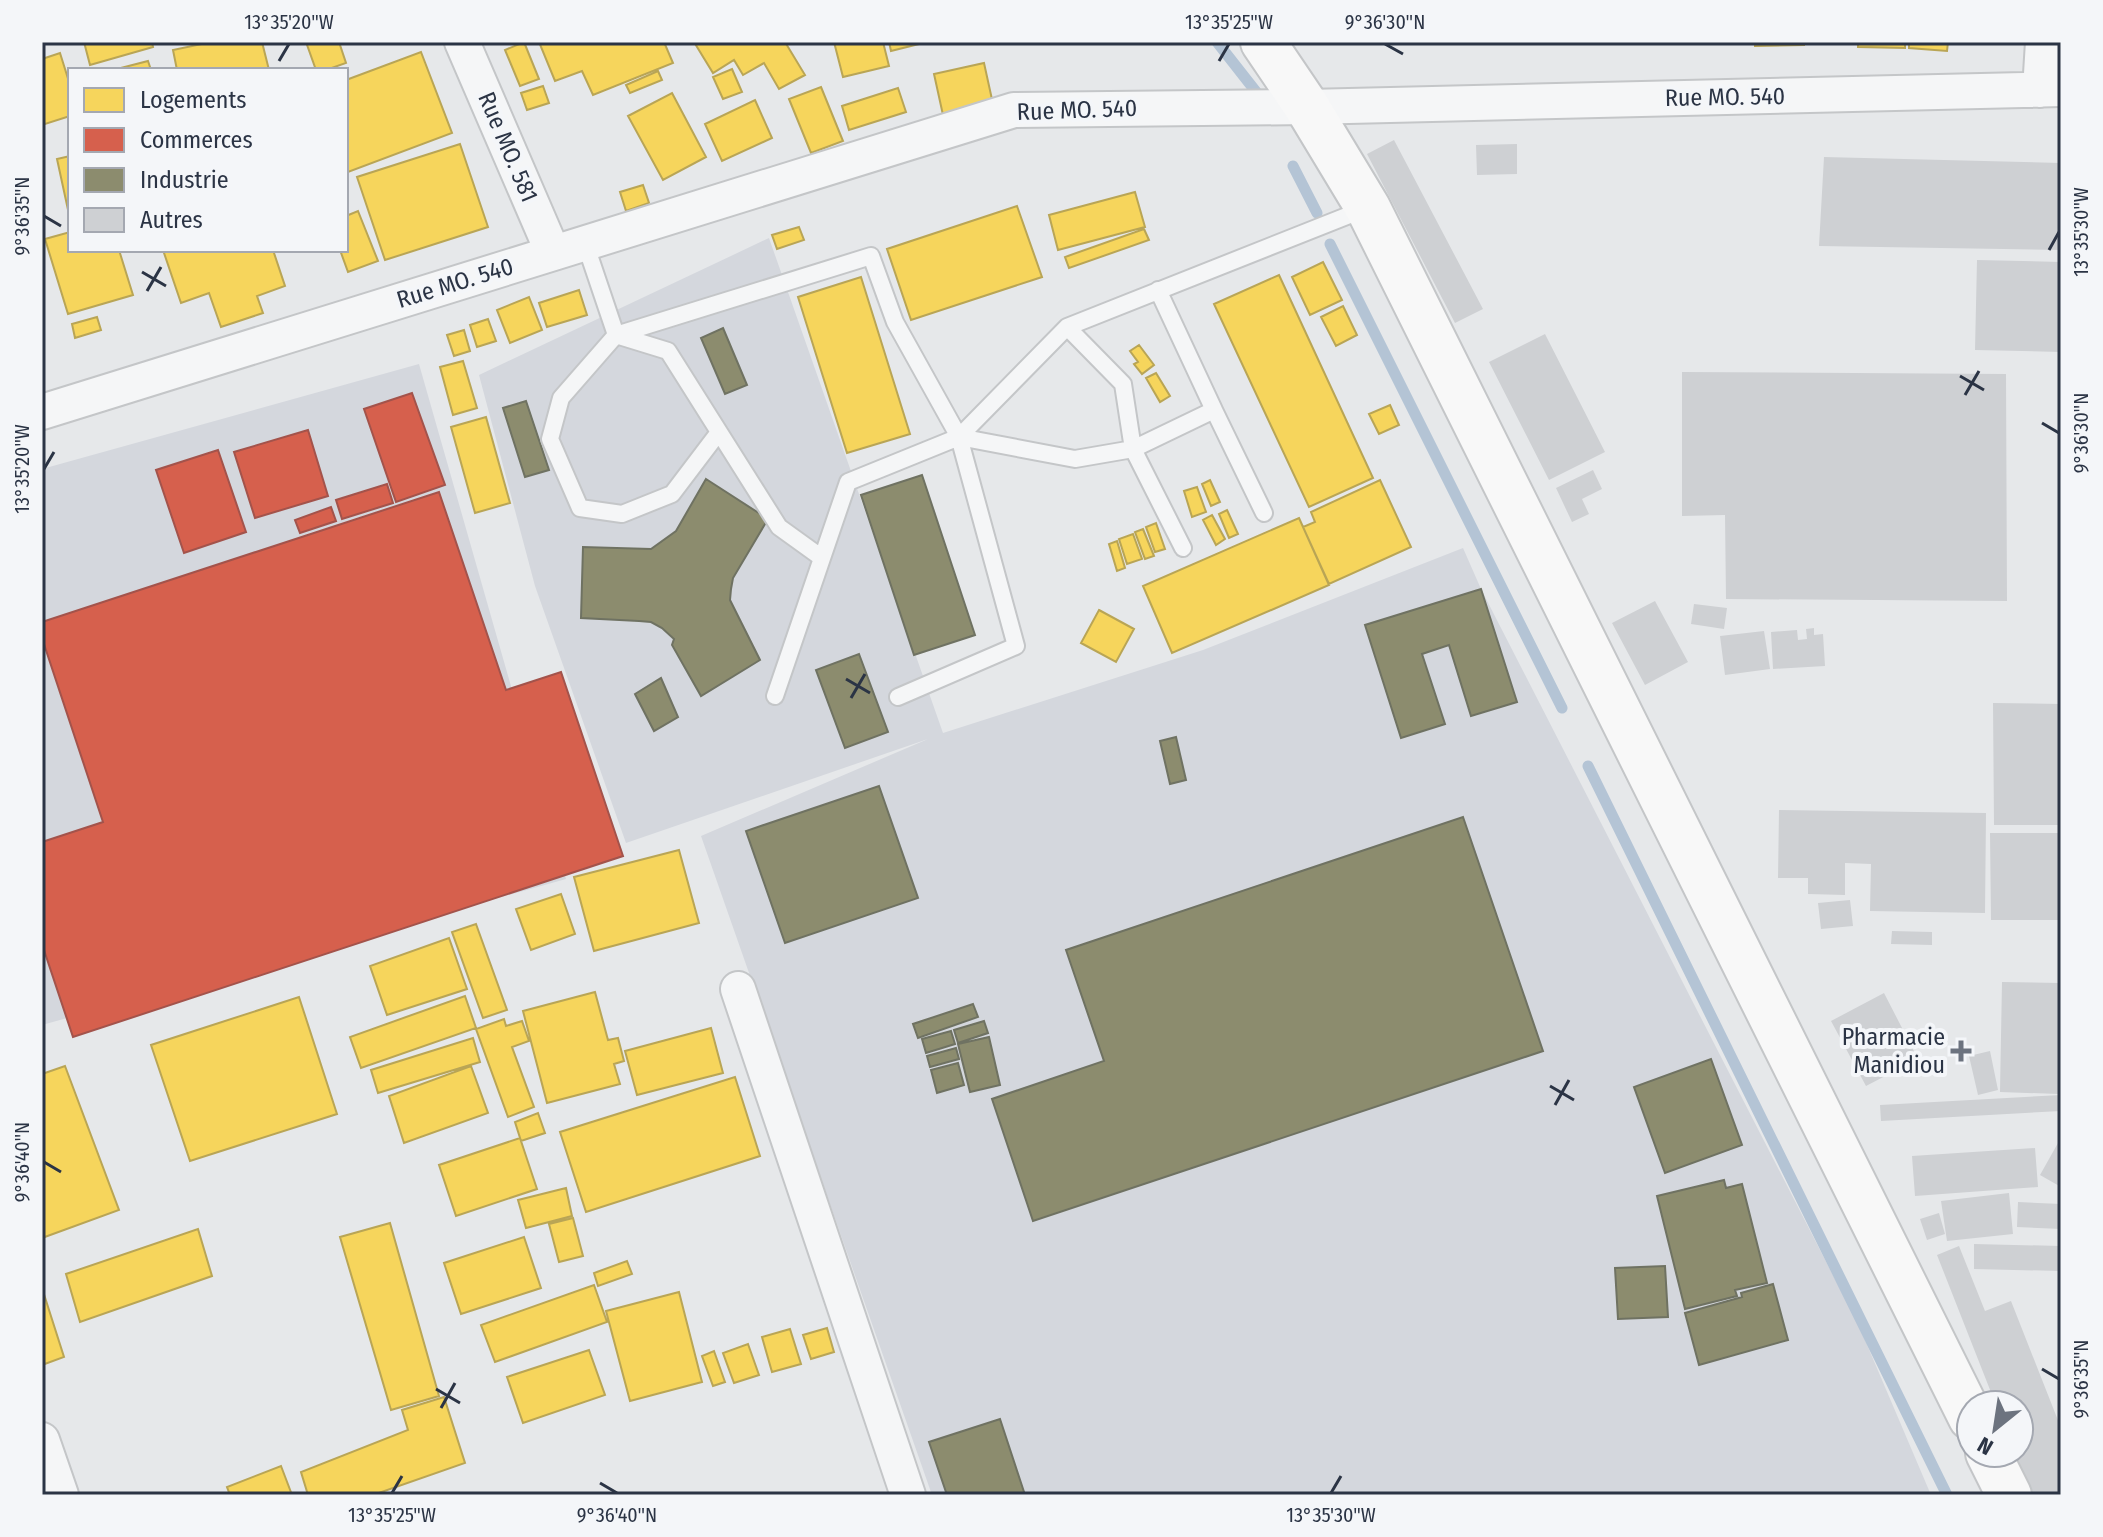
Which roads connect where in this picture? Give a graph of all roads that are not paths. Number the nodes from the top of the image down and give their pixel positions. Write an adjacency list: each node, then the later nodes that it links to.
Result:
1 (462, 42): 7 (street, Rue MO. 581)
2 (1263, 42): 5 (street)
3 (2043, 42): 4 (street)
4 (2050, 90): 5 (street, Rue MO. 540)
5 (1307, 107): 6 (street); 7 (street, Rue MO. 540)
6 (1368, 208): 8 (lane); 22 (street)
7 (569, 248): 10 (lane); 12 (street, Rue MO. 540)
8 (1158, 290): 9 (lane); 11 (lane)
9 (1067, 327): 14 (lane); 15 (lane)
10 (616, 335): 13 (lane); 13 (lane); 14 (lane)
11 (1214, 410): 15 (lane); 16 (lane)
12 (42, 412)
13 (719, 432): 18 (lane)
14 (959, 437): 15 (lane); 18 (lane); 20 (lane)
15 (1133, 449): 17 (lane)
16 (1264, 513)
17 (1183, 548)
18 (822, 558): 19 (lane)
19 (775, 696)
20 (898, 697)
21 (738, 989): 26 (street)
22 (1957, 1389)
23 (42, 1440): 25 (street)
24 (1996, 1469): 27 (street)
25 (61, 1495)
26 (908, 1495)
27 (2009, 1495)

